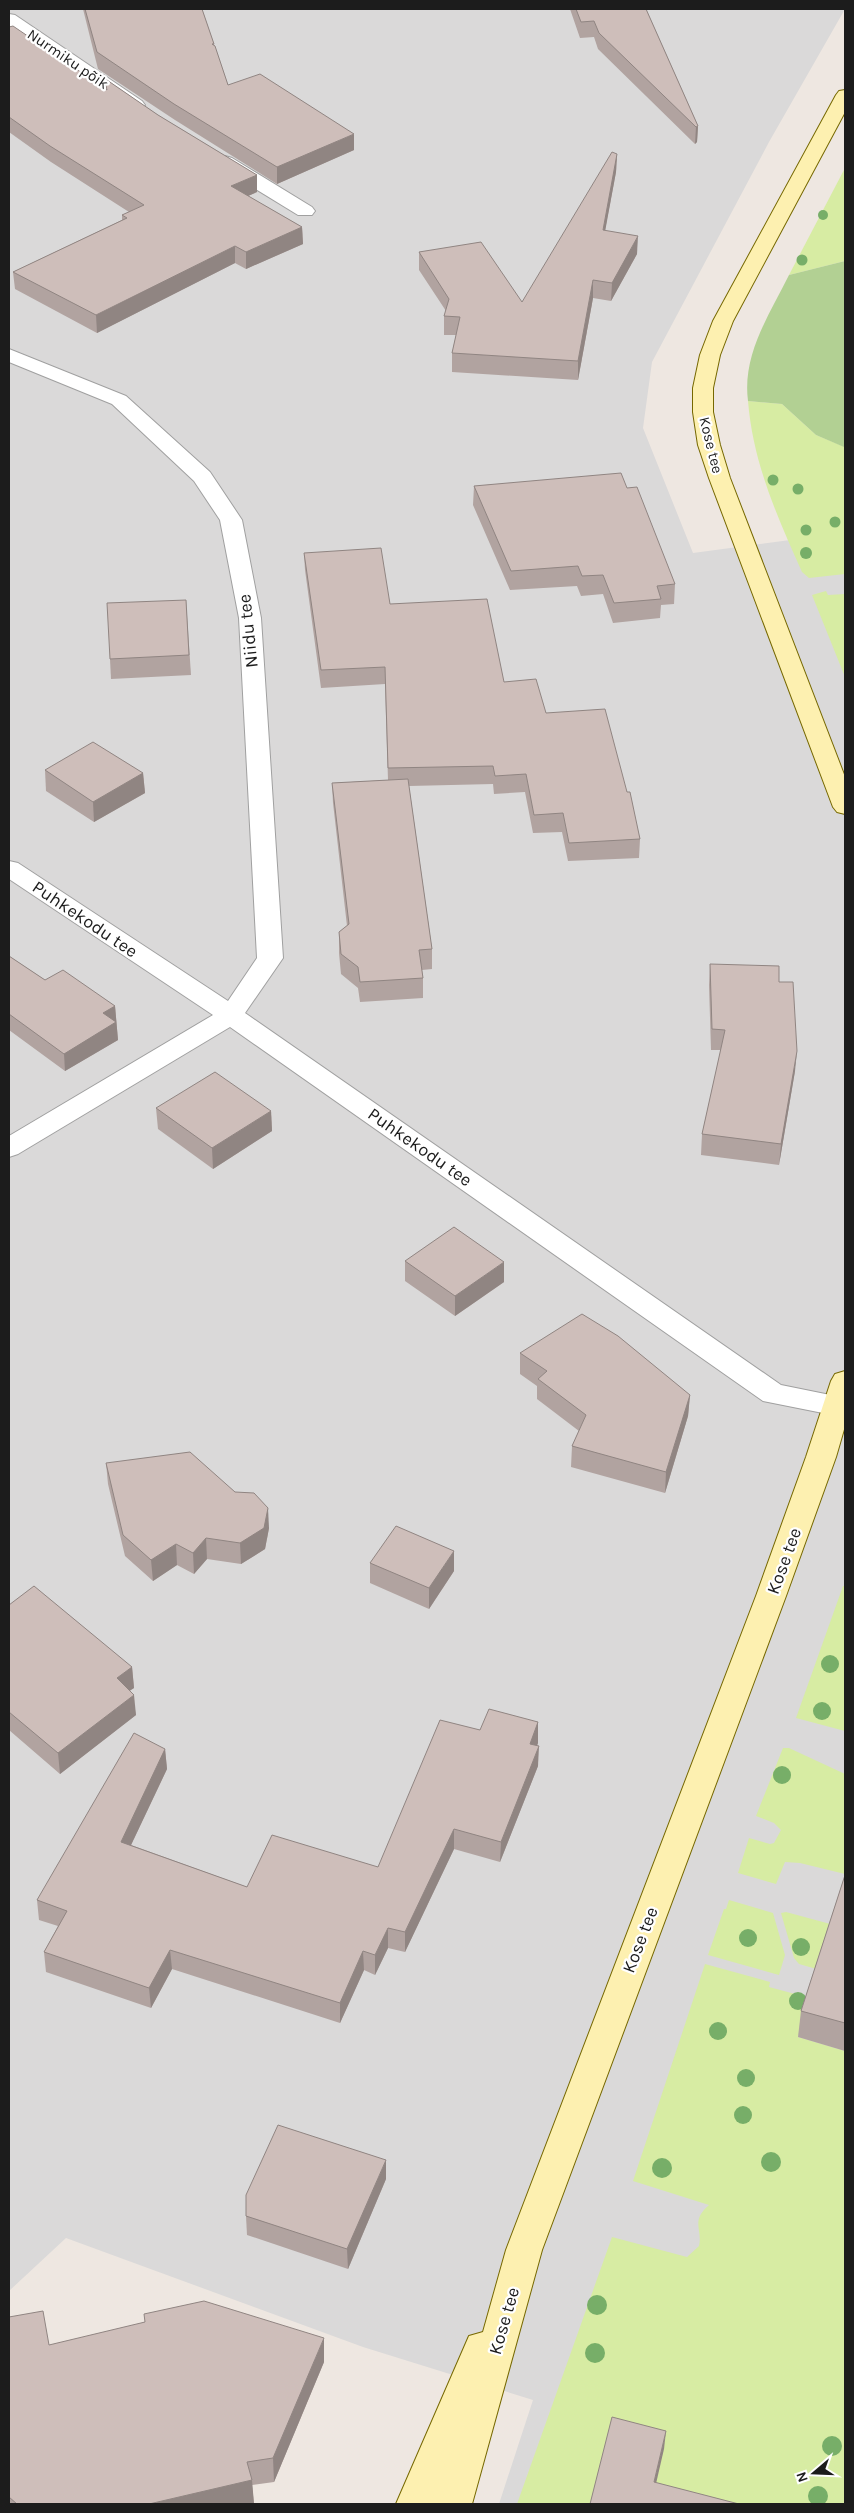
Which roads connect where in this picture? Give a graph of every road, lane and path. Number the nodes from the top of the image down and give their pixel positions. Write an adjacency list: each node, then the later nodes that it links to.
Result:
1 (9, 19): 3 (street, Nurmiku põik)
2 (845, 94): 7 (main road, Kose tee)
3 (151, 115)
4 (208, 151): 5 (street)
5 (305, 211)
6 (9, 355): 9 (street, Niidu tee)
7 (845, 807)
8 (9, 868): 9 (street, Puhkekodu tee)
9 (231, 1015): 10 (street); 11 (street, Puhkekodu tee)
10 (9, 1148)
11 (842, 1393): 12 (main road, Kose tee)
12 (524, 2250): 13 (main road); 14 (main road, Kose tee)
13 (414, 2504)
14 (453, 2504)

